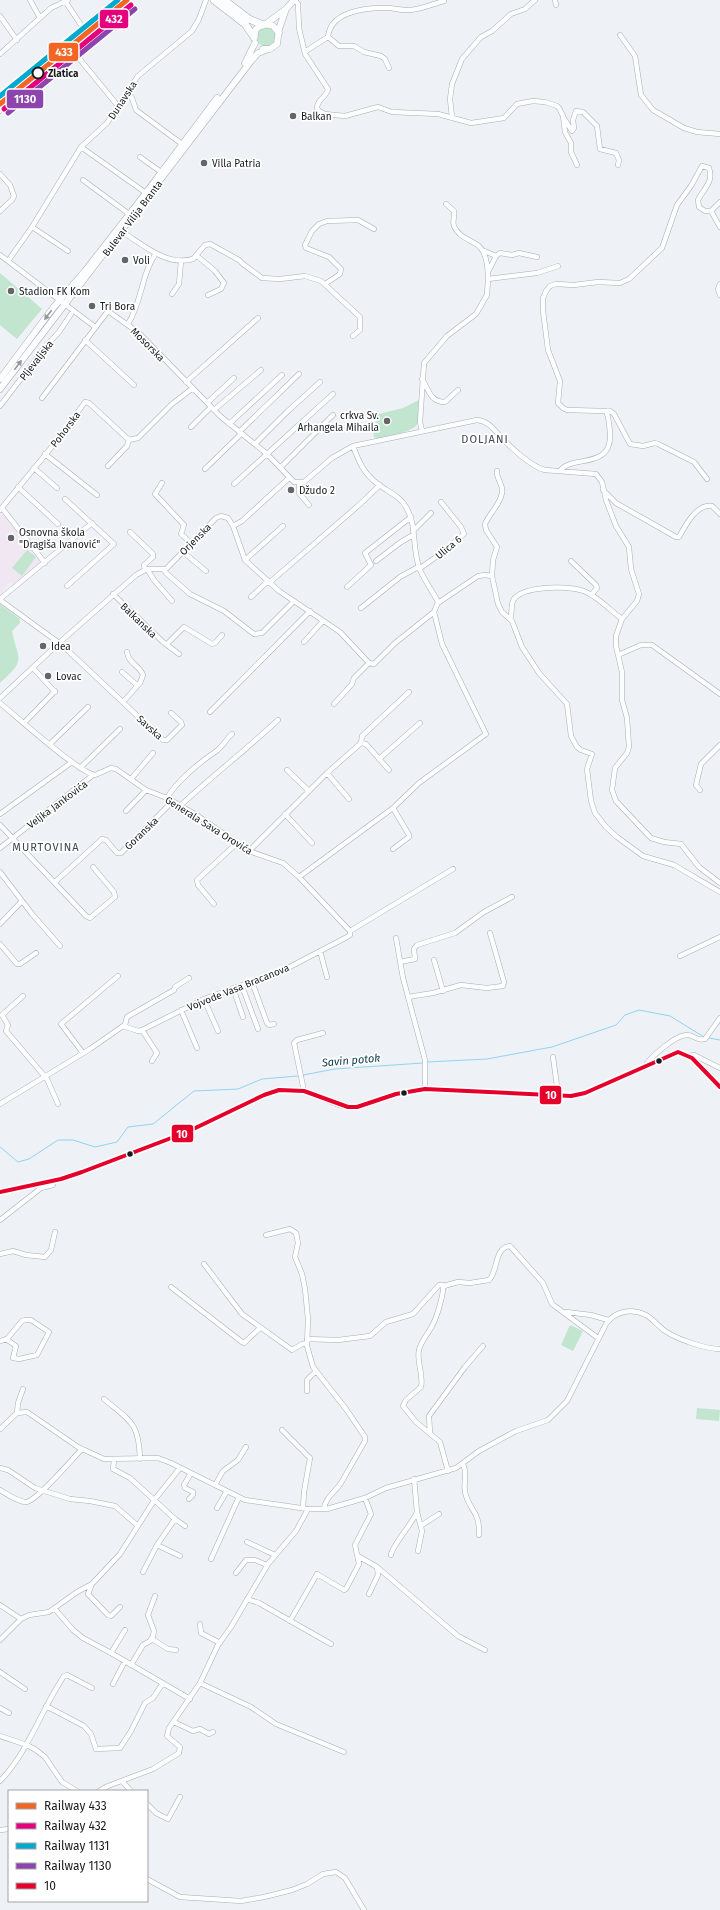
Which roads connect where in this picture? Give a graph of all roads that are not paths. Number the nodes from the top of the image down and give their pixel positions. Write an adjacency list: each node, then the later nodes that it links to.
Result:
1 (30, 0): 13 (street)
2 (206, 0): 26 (street, Dunavska)
3 (214, 0): 20 (highway)
4 (224, 0): 14 (highway)
5 (295, 0): 10 (main road); 22 (street)
6 (535, 0): 30 (street)
7 (66, 1): 13 (street); 15 (street)
8 (444, 1): 9 (street)
9 (432, 2): 18 (street)
10 (286, 10): 14 (main road); 16 (main road)
11 (131, 11): 24 (street)
12 (0, 16): 19 (street)
13 (40, 18): 19 (street)
14 (265, 24): 16 (main road); 20 (main road)
15 (83, 28)
16 (279, 33): 21 (main road)
17 (620, 35): 31 (street)
18 (328, 37): 22 (street); 25 (street)
19 (17, 40): 23 (street)
20 (254, 40): 21 (main road); 32 (main road, Bulevar Vilija Branta)
21 (266, 50): 49 (main road, Bulevar Vilija Branta)
22 (306, 51): 30 (street)
23 (0, 54)
24 (78, 57): 27 (street); 28 (street)
25 (389, 68)
26 (127, 92): 27 (street, Dunavska); 32 (street)
27 (118, 106): 33 (street, Dunavska)
28 (0, 111)
29 (563, 116): 30 (street); 35 (street); 36 (street)
30 (452, 117)
31 (720, 134)
32 (182, 144): 37 (main road, Bulevar Vilija Branta)
33 (80, 147): 40 (street); 46 (street, Dunavska)
34 (140, 157): 37 (street)
35 (577, 165)
36 (618, 165)
37 (161, 172): 40 (main road, Bulevar Vilija Branta)
38 (0, 174): 43 (street)
39 (83, 180): 45 (street)
40 (146, 193): 45 (main road, Bulevar Vilija Branta)
41 (720, 202): 44 (street)
42 (446, 204): 50 (street)
43 (0, 211)
44 (711, 211): 47 (street); 91 (street)
45 (129, 214): 67 (main road, Bulevar Vilija Branta)
46 (32, 227): 51 (street); 57 (street, Dunavska)
47 (720, 227)
48 (374, 229): 62 (street)
49 (121, 231): 52 (street); 67 (main road, Bulevar Vilija Branta)
50 (482, 250): 55 (street); 60 (street)
51 (68, 251)
52 (156, 253): 58 (street); 70 (street)
53 (0, 255): 57 (street)
54 (197, 256): 58 (street); 62 (street); 65 (street)
55 (496, 256): 56 (street); 60 (street)
56 (537, 257)
57 (8, 261): 67 (street)
58 (181, 261): 64 (street)
59 (558, 266): 61 (street)
60 (488, 272): 61 (street)
61 (488, 279): 79 (street)
62 (325, 284): 72 (street)
63 (720, 284): 66 (street)
64 (172, 294)
65 (208, 295)
66 (720, 295)
67 (63, 302): 71 (street); 78 (main road, Bulevar Vilija Branta, one-way to 78); 84 (main road, Bulevar Vilija Branta, one-way to 67)
68 (71, 314): 89 (street, Pljevaljska)
69 (258, 318): 80 (street)
70 (128, 324): 71 (street, Mosorska); 80 (street, Mosorska)
71 (95, 327): 73 (street)
72 (353, 336)
73 (85, 340): 82 (street); 87 (street)
74 (261, 370): 90 (street)
75 (299, 374): 97 (street)
76 (282, 375): 94 (street)
77 (234, 378): 88 (street)
78 (0, 379)
79 (422, 379): 85 (street); 93 (street)
80 (186, 382): 83 (street, Mosorska)
81 (320, 382): 100 (street)
82 (134, 386)
83 (193, 388): 88 (street, Mosorska); 99 (street)
84 (0, 389)
85 (458, 390)
86 (333, 394): 103 (street)
87 (42, 398)
88 (208, 402): 90 (street, Mosorska)
89 (0, 406)
90 (213, 408): 94 (street, Mosorska); 95 (street)
91 (607, 412): 109 (street); 111 (street)
92 (333, 415): 105 (street)
93 (420, 422): 96 (street); 98 (street)
94 (229, 424): 97 (street, Mosorska)
95 (191, 427)
96 (422, 431): 98 (street); 109 (street)
97 (240, 433): 100 (street, Mosorska); 107 (street)
98 (408, 434): 101 (street)
99 (129, 440): 102 (street, Pohorska); 104 (street)
100 (255, 444): 103 (street, Mosorska)
101 (353, 446): 113 (street); 115 (street)
102 (45, 454): 106 (street, Pohorska); 119 (street)
103 (267, 454): 105 (street, Mosorska); 114 (street)
104 (108, 466)
105 (280, 467): 110 (street, Mosorska)
106 (34, 468): 116 (street, Pohorska); 117 (street)
107 (205, 469)
108 (497, 471): 143 (street)
109 (560, 471): 118 (street)
110 (289, 478): 113 (street); 129 (street)
111 (707, 479)
112 (162, 483): 133 (street)
113 (299, 483): 122 (street)
114 (234, 484)
115 (380, 486): 126 (street); 144 (street)
116 (18, 487): 123 (street, Pohorska); 128 (street)
117 (56, 488)
118 (603, 490): 125 (street); 158 (street)
119 (97, 495)
120 (65, 499): 127 (street)
121 (441, 502): 139 (street, Ulica 6)
122 (309, 505)
123 (1, 507): 138 (street)
124 (430, 513): 132 (street)
125 (720, 514)
126 (411, 517): 132 (street); 146 (street)
127 (92, 523): 138 (street); 145 (street)
128 (58, 524)
129 (233, 526): 133 (street, Orjenska); 135 (street)
130 (283, 526): 135 (street)
131 (130, 532): 140 (street)
132 (413, 533): 136 (street); 139 (street)
133 (191, 543): 134 (street, Orjenska)
134 (183, 552): 141 (street, Orjenska); 142 (street)
135 (245, 560): 144 (street)
136 (376, 561)
137 (571, 561): 148 (street)
138 (45, 563): 150 (street)
139 (419, 568): 153 (street); 154 (street)
140 (146, 570): 141 (street); 147 (street); 151 (street)
141 (164, 570): 152 (street)
142 (206, 572)
143 (492, 576): 153 (street); 157 (street)
144 (269, 582): 149 (street); 152 (street)
145 (67, 586)
146 (346, 587)
147 (113, 594): 162 (street); 163 (street, Balkanska)
148 (591, 595): 157 (street); 158 (street)
149 (251, 597)
150 (0, 600): 162 (street, Savska)
151 (172, 601)
152 (294, 601): 155 (street)
153 (438, 603): 156 (street)
154 (361, 608)
155 (310, 611): 159 (street); 178 (street)
156 (434, 612): 167 (street); 204 (street)
157 (510, 619): 221 (street)
158 (622, 619): 166 (street)
159 (323, 621): 161 (street); 167 (street)
160 (222, 635): 163 (street, Balkanska)
161 (304, 642)
162 (59, 643): 168 (street); 174 (street, Savska)
163 (167, 644): 165 (street, Balkanska)
164 (127, 652): 170 (street)
165 (179, 654)
166 (618, 655): 172 (street); 220 (street)
167 (369, 663): 176 (street)
168 (33, 668): 173 (street); 181 (street)
169 (122, 672): 170 (street)
170 (137, 685): 174 (street)
171 (408, 692): 185 (street)
172 (720, 694)
173 (0, 698)
174 (123, 702): 179 (street, Savska)
175 (0, 703): 181 (street)
176 (334, 704)
177 (88, 707): 186 (street)
178 (210, 712)
179 (171, 713)
180 (278, 720): 203 (street)
181 (24, 723): 186 (street)
182 (420, 723): 189 (street)
183 (120, 729): 191 (street)
184 (232, 734): 200 (street)
185 (361, 743): 189 (street); 194 (street)
186 (50, 744): 190 (street)
187 (720, 745): 198 (street)
188 (153, 753): 196 (street)
189 (379, 759): 193 (street)
190 (72, 762): 191 (street); 206 (street)
191 (80, 768): 195 (street)
192 (288, 770): 199 (street)
193 (389, 770)
194 (327, 773): 199 (street); 201 (street)
195 (93, 775): 196 (street, Generala Sava Orovića); 209 (street, Veljka Jankovića)
196 (131, 779): 197 (street, Generala Sava Orovića)
197 (146, 790): 200 (street, Generala Sava Orovića); 205 (street)
198 (700, 790)
199 (309, 791): 207 (street)
200 (167, 798): 202 (street, Generala Sava Orovića)
201 (349, 799)
202 (172, 801): 203 (street, Generala Sava Orovića); 219 (street, Goranska)
203 (180, 806): 211 (street, Generala Sava Orovića)
204 (393, 808): 213 (street); 218 (street)
205 (126, 811)
206 (0, 814)
207 (285, 814): 210 (street); 214 (street)
208 (0, 826): 209 (street)
209 (12, 838): 212 (street, Veljka Jankovića); 219 (street)
210 (312, 843)
211 (236, 844): 214 (street, Generala Sava Orovića); 224 (street)
212 (0, 848)
213 (393, 849)
214 (249, 851): 218 (street, Generala Sava Orovića)
215 (94, 866): 219 (street)
216 (453, 869): 226 (street)
217 (0, 872): 223 (street)
218 (299, 877): 226 (street, Generala Sava Orovića)
219 (55, 882)
220 (720, 883)
221 (720, 892)
222 (512, 896): 236 (street)
223 (22, 901): 225 (street); 231 (street)
224 (214, 904)
225 (0, 924)
226 (350, 931): 232 (street, Vojvode Vasa Bracanova)
227 (490, 933): 243 (street)
228 (720, 937): 234 (street)
229 (396, 938): 236 (street)
230 (0, 944): 233 (street)
231 (60, 946)
232 (320, 951): 238 (street); 240 (street, Vojvode Vasa Bracanova)
233 (36, 953)
234 (680, 956)
235 (434, 960): 243 (street)
236 (400, 962): 245 (street)
237 (118, 976): 257 (street)
238 (327, 977)
239 (189, 978): 251 (street)
240 (252, 982): 241 (street, Vojvode Vasa Bracanova); 250 (street)
241 (242, 986): 242 (street, Vojvode Vasa Bracanova); 252 (street)
242 (233, 988): 246 (street, Vojvode Vasa Bracanova); 248 (street)
243 (443, 990): 245 (street)
244 (23, 996): 263 (street)
245 (408, 996): 265 (street)
246 (204, 999): 247 (street, Vojvode Vasa Bracanova); 254 (street)
247 (181, 1010): 253 (street, Vojvode Vasa Bracanova); 256 (street)
248 (243, 1017)
249 (720, 1018): 261 (street)
250 (274, 1024)
251 (125, 1025): 253 (street); 257 (street)
252 (258, 1029)
253 (142, 1030): 260 (street)
254 (218, 1031)
255 (323, 1033): 266 (street)
256 (197, 1048)
257 (83, 1053): 263 (street)
258 (690, 1056): 261 (street); 262 (street); 264 (street)
259 (553, 1057): 267 (street)
260 (152, 1061)
261 (644, 1068): 267 (street)
262 (720, 1068)
263 (44, 1077): 268 (street); 269 (street)
264 (720, 1087)
265 (425, 1089): 266 (street); 267 (street)
266 (304, 1091): 270 (street)
267 (552, 1096)
268 (0, 1104)
269 (58, 1104)
270 (54, 1181): 271 (street); 272 (street)
271 (0, 1192)
272 (0, 1220)
273 (55, 1232): 275 (street)
274 (266, 1235): 285 (street)
275 (0, 1254)
276 (204, 1264): 281 (street)
277 (444, 1286): 279 (street); 285 (street); 295 (street)
278 (171, 1287): 281 (street)
279 (565, 1312): 280 (street); 282 (street)
280 (608, 1320): 282 (street); 287 (street)
281 (260, 1328): 285 (street)
282 (598, 1338): 300 (street)
283 (6, 1339): 283 (street); 284 (street)
284 (0, 1341)
285 (307, 1341): 288 (street)
286 (482, 1346): 295 (street)
287 (720, 1349)
288 (315, 1372): 290 (street); 316 (street)
289 (23, 1389): 292 (street)
290 (307, 1391)
291 (104, 1399): 298 (street)
292 (17, 1413): 293 (street); 297 (street)
293 (0, 1429)
294 (282, 1430): 315 (street)
295 (430, 1433): 303 (street)
296 (246, 1447): 306 (street)
297 (82, 1449): 299 (street); 308 (street)
298 (140, 1459): 299 (street); 302 (street)
299 (114, 1460): 312 (street)
300 (463, 1464): 303 (street); 323 (street)
301 (0, 1468): 308 (street)
302 (180, 1468): 304 (street); 312 (street)
303 (448, 1471): 305 (street)
304 (190, 1473): 306 (street); 313 (street)
305 (414, 1479): 311 (street); 317 (street)
306 (215, 1485): 309 (street)
307 (0, 1490): 308 (street)
308 (44, 1490): 320 (street)
309 (227, 1491): 310 (street); 314 (street)
310 (239, 1497): 315 (street); 331 (street)
311 (365, 1498): 316 (street); 330 (street)
312 (155, 1499): 319 (street); 320 (street)
313 (189, 1499)
314 (218, 1508)
315 (306, 1509): 316 (street); 327 (street)
316 (324, 1509)
317 (417, 1512): 321 (street); 328 (street)
318 (439, 1514): 321 (street)
319 (175, 1519): 322 (street); 325 (street)
320 (137, 1525): 336 (street)
321 (422, 1525): 326 (street)
322 (185, 1526)
323 (479, 1535)
324 (246, 1542): 327 (street)
325 (157, 1546): 329 (street); 334 (street)
326 (418, 1550)
327 (275, 1555): 332 (street)
328 (391, 1555)
329 (180, 1556)
330 (358, 1556): 333 (street); 344 (street)
331 (211, 1559)
332 (267, 1565): 335 (street); 339 (street)
333 (377, 1567): 337 (street); 352 (street)
334 (143, 1572)
335 (236, 1573)
336 (92, 1584): 341 (street); 342 (street)
337 (368, 1594)
338 (155, 1596): 347 (street)
339 (247, 1599): 344 (street); 349 (street)
340 (0, 1605): 343 (street)
341 (120, 1607)
342 (55, 1609): 343 (street); 353 (street)
343 (21, 1619): 348 (street)
344 (290, 1621): 350 (street)
345 (200, 1624): 349 (street)
346 (125, 1630): 353 (street)
347 (152, 1639): 351 (street); 355 (street)
348 (0, 1640)
349 (220, 1643): 357 (street)
350 (331, 1644)
351 (176, 1650)
352 (485, 1650)
353 (111, 1653): 354 (street)
354 (125, 1661): 355 (street); 359 (street)
355 (131, 1665): 358 (street)
356 (0, 1672): 361 (street)
357 (200, 1682): 362 (street); 370 (street)
358 (163, 1683): 362 (street); 363 (street)
359 (113, 1684)
360 (92, 1688): 363 (street)
361 (25, 1689)
362 (190, 1699): 366 (street)
363 (46, 1706): 369 (street)
364 (0, 1708): 365 (street)
365 (9, 1713)
366 (174, 1722): 367 (street); 372 (street)
367 (213, 1732)
368 (0, 1736): 369 (street)
369 (26, 1745): 371 (street); 373 (street)
370 (344, 1752)
371 (0, 1780)
372 (122, 1782): 374 (street); 375 (street)
373 (74, 1790)
374 (101, 1790)
375 (130, 1790)
376 (180, 1797): 377 (street)
377 (148, 1805)
378 (148, 1880): 379 (street)
379 (364, 1910)

